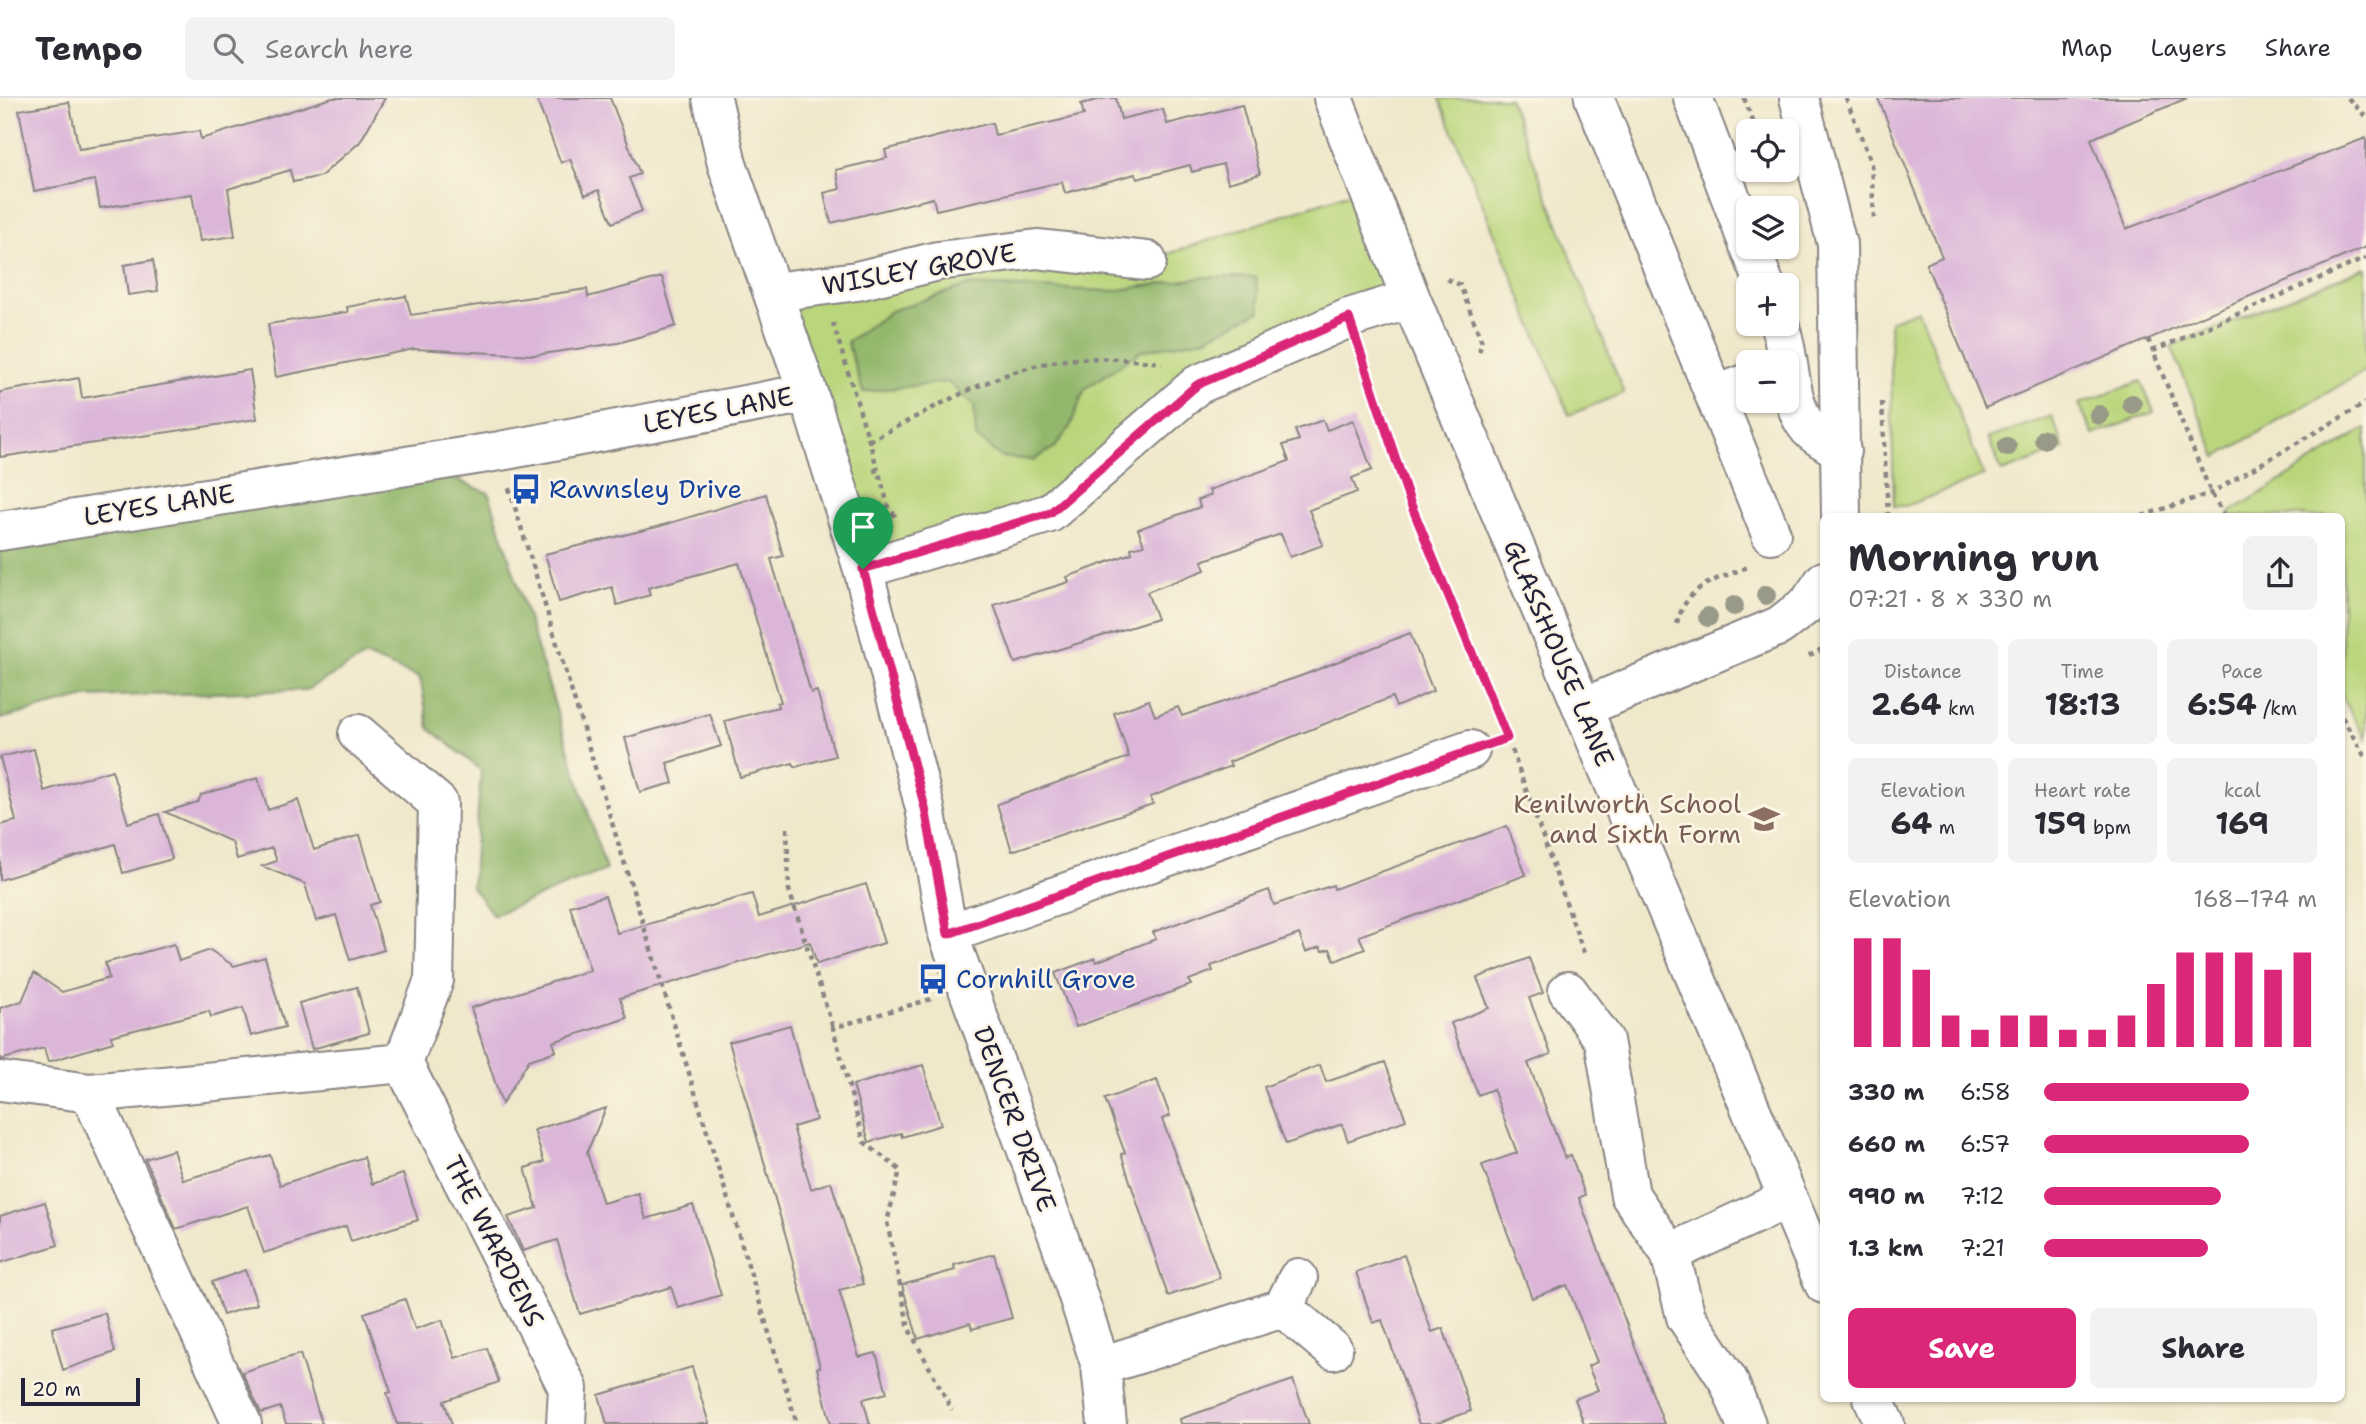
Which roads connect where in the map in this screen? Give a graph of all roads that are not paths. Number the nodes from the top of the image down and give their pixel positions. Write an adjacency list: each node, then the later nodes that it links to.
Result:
1 (712, 98): 9 (street)
2 (1333, 98): 8 (street, GLASSHOUSE LANE)
3 (1594, 98): 10 (street)
4 (1693, 98): 6 (street)
5 (1799, 98): 13 (street)
6 (1736, 211)
7 (1147, 261): 9 (street, WISLEY GROVE)
8 (1424, 287): 17 (street); 19 (street, GLASSHOUSE LANE)
9 (774, 292): 11 (street)
10 (1732, 389): 16 (street)
11 (808, 393): 15 (street, LEYES LANE); 17 (street, LEYES LANE)
12 (1799, 406): 13 (street)
13 (1841, 451): 14 (street)
14 (1841, 513)
15 (0, 531)
16 (1764, 549)
17 (863, 569): 22 (street, DENCER DRIVE)
18 (1820, 588): 19 (street)
19 (1582, 709): 27 (street, GLASSHOUSE LANE)
20 (358, 734): 24 (street)
21 (1471, 750): 22 (street)
22 (948, 934): 31 (street, DENCER DRIVE)
23 (1569, 992): 28 (street)
24 (404, 1063): 26 (street); 34 (street, THE WARDENS)
25 (0, 1081): 26 (street)
26 (90, 1093): 33 (street)
27 (1787, 1199): 28 (street); 29 (street, GLASSHOUSE LANE)
28 (1670, 1253): 36 (street)
29 (1820, 1275)
30 (1333, 1350): 31 (street)
31 (1101, 1366): 35 (street, DENCER DRIVE)
32 (1876, 1402): 37 (street)
33 (242, 1424)
34 (566, 1424)
35 (1107, 1424)
36 (1746, 1424)
37 (1885, 1424)

